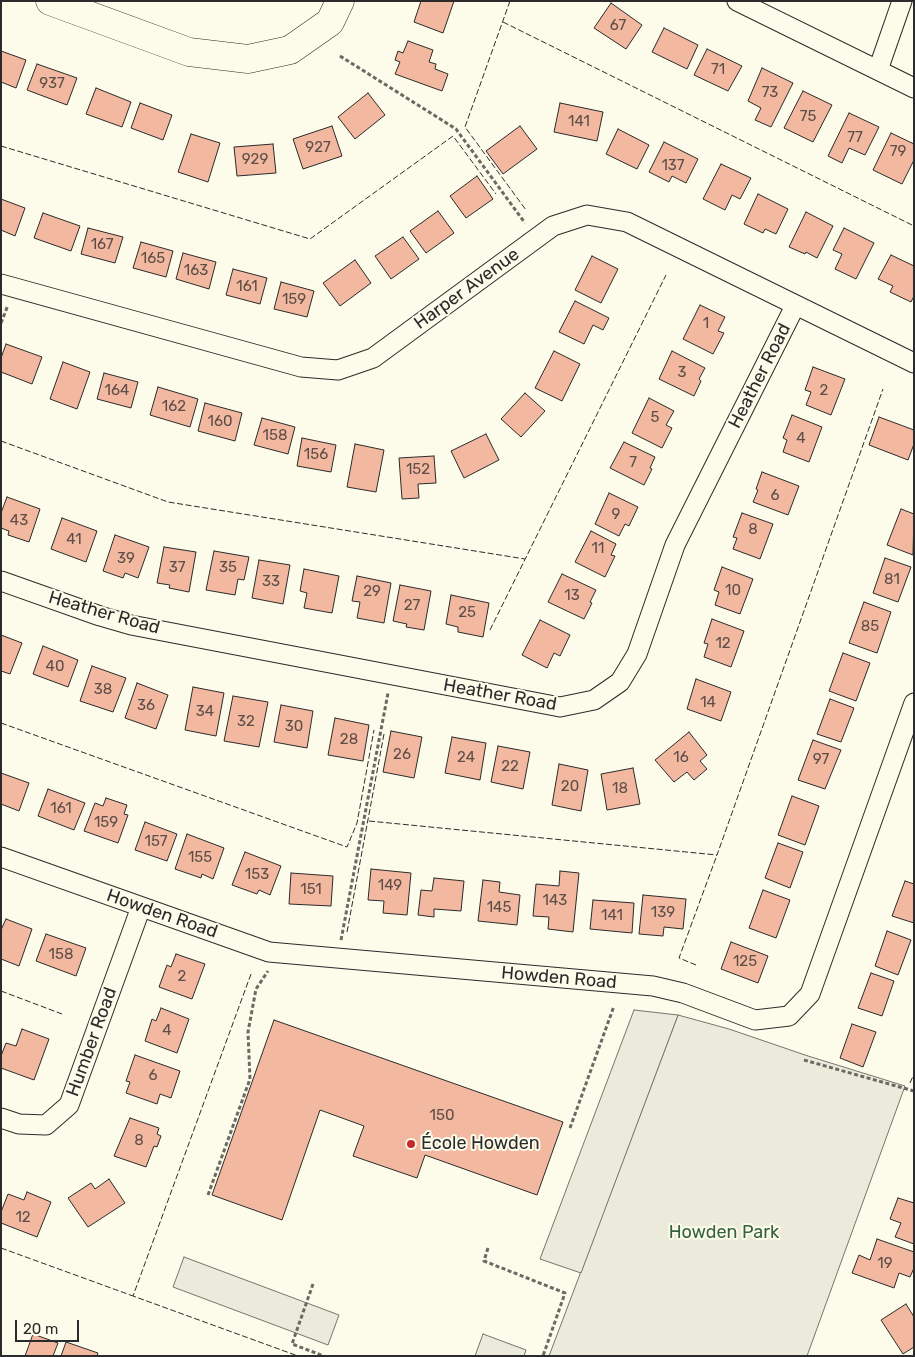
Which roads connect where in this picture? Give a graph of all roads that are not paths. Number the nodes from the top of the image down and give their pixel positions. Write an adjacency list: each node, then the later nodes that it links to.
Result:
1 (50, 1): 2 (street)
2 (340, 1)
3 (737, 1): 5 (street)
4 (902, 1): 5 (street)
5 (878, 70): 6 (street)
6 (914, 88)
7 (1, 284): 8 (street, Harper Avenue)
8 (795, 306): 9 (street, Harper Avenue); 10 (street, Heather Road)
9 (914, 363)
10 (1, 581)
11 (914, 703): 13 (street, Howden Road)
12 (1, 857): 13 (street, Howden Road)
13 (141, 907): 14 (street, Humber Road)
14 (1, 1118)

